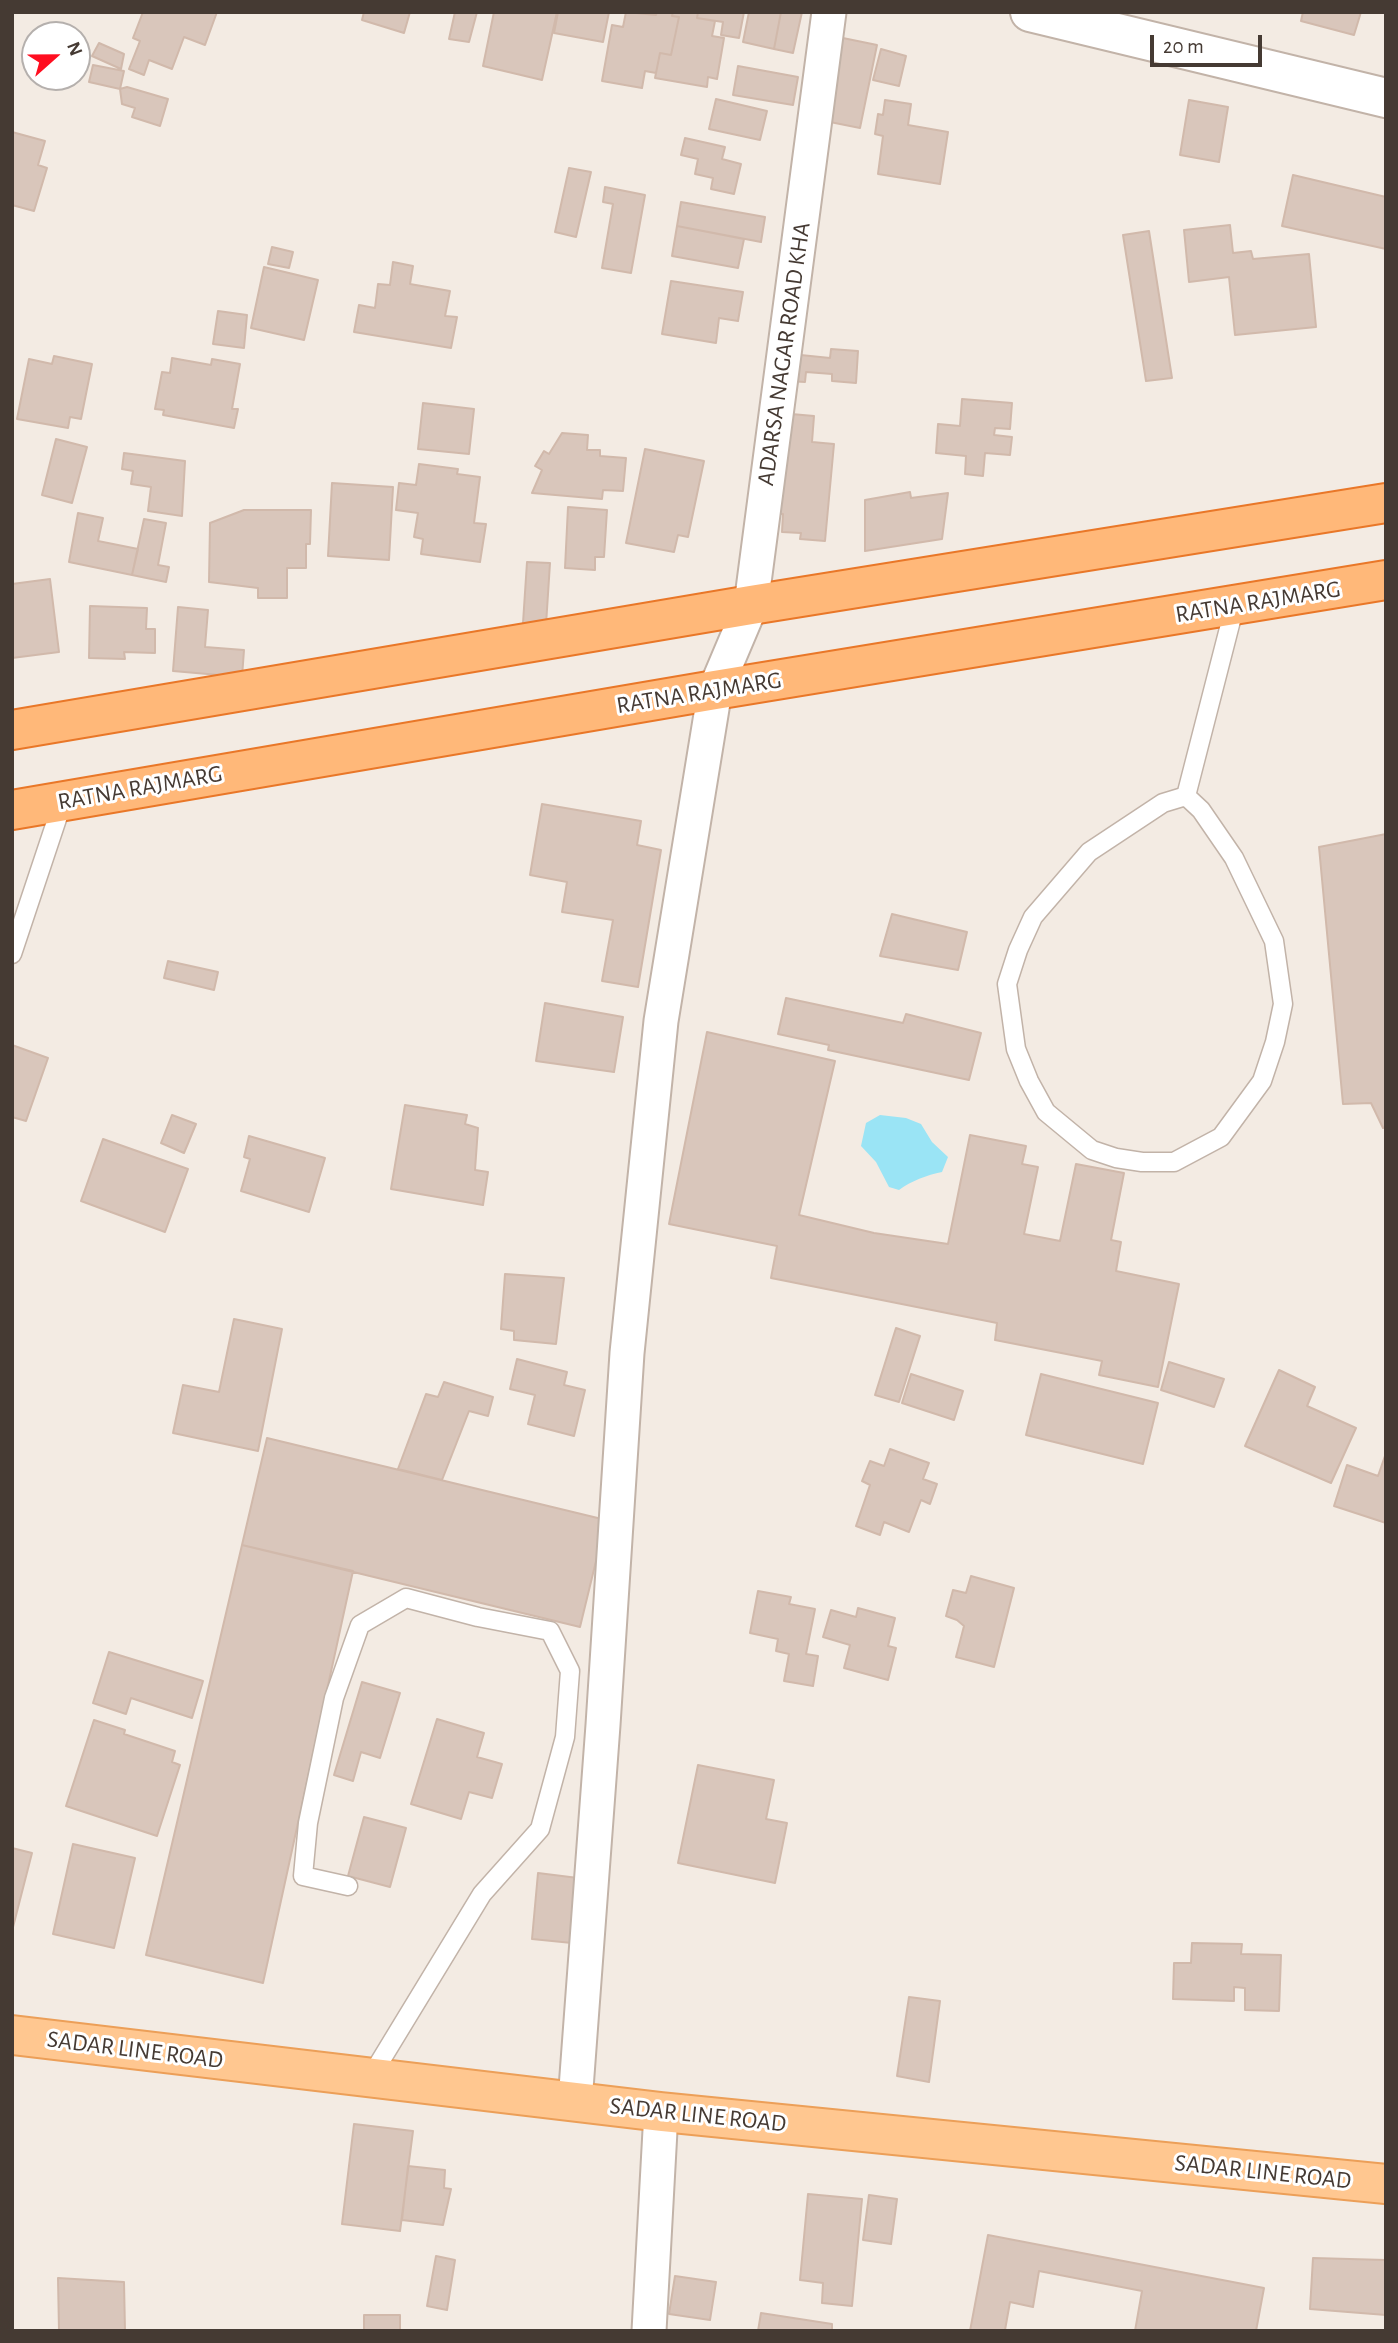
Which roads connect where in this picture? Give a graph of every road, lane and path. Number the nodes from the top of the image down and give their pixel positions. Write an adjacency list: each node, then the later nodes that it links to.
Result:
1 (829, 12): 6 (street, ADARSA NAGAR ROAD KHA)
2 (1030, 12): 3 (street)
3 (1386, 98)
4 (1386, 503): 6 (highway)
5 (1386, 580): 7 (highway, RATNA RAJMARG)
6 (751, 605): 8 (street, ADARSA NAGAR ROAD KHA); 9 (highway)
7 (1235, 606): 8 (highway, RATNA RAJMARG); 10 (lane)
8 (715, 690): 11 (highway, RATNA RAJMARG); 17 (street, ADARSA NAGAR ROAD KHA)
9 (12, 730)
10 (1186, 796): 10 (lane)
11 (63, 801): 12 (highway, RATNA RAJMARG); 13 (lane)
12 (12, 810)
13 (12, 954)
14 (348, 1886): 16 (lane)
15 (12, 2035): 16 (main road, SADAR LINE ROAD)
16 (370, 2078): 17 (main road, SADAR LINE ROAD)
17 (575, 2102): 18 (main road, SADAR LINE ROAD)
18 (661, 2112): 19 (main road, SADAR LINE ROAD); 20 (street)
19 (1386, 2184)
20 (649, 2331)

